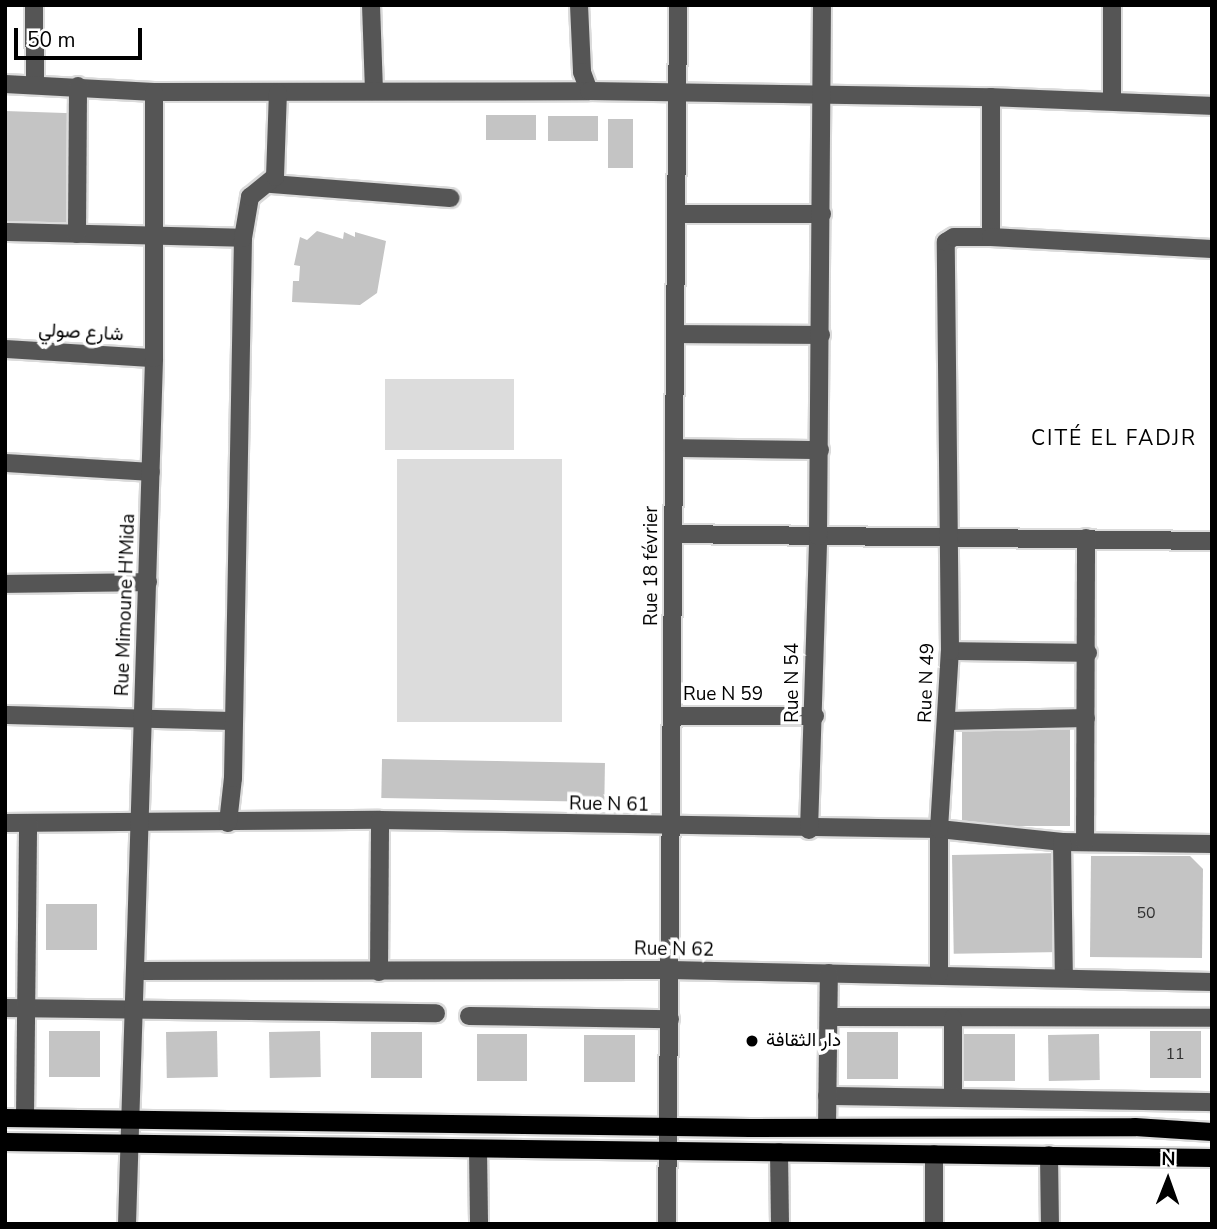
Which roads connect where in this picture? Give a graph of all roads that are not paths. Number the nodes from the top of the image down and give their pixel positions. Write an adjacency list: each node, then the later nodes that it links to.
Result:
1 (34, 5): 7 (street)
2 (371, 5): 10 (street)
3 (579, 5): 11 (street)
4 (678, 5): 14 (street, Rue 18 février)
5 (822, 5): 15 (street, Rue N 54)
6 (1112, 5): 17 (street)
7 (35, 83): 8 (street); 9 (street)
8 (5, 84)
9 (78, 86): 12 (street); 24 (street)
10 (374, 91): 11 (street); 13 (street)
11 (589, 91): 14 (street)
12 (154, 92): 13 (street); 25 (street, Rue Mimoune H'Mida)
13 (278, 93): 19 (street)
14 (677, 94): 15 (street); 21 (street, Rue 18 février)
15 (823, 95): 16 (street); 22 (street, Rue N 54)
16 (991, 97): 17 (street); 27 (street)
17 (1112, 101): 18 (street)
18 (1212, 106)
19 (271, 184): 20 (street); 26 (street)
20 (450, 198)
21 (676, 214): 22 (street); 29 (street, Rue 18 février)
22 (822, 214): 30 (street, Rue N 54)
23 (5, 232): 24 (street)
24 (77, 233): 25 (street)
25 (154, 235): 26 (street); 32 (street, Rue Mimoune H'Mida)
26 (243, 237): 51 (street)
27 (991, 237): 28 (street, Rue N 49); 40 (street, Rue N 49)
28 (1212, 248)
29 (675, 334): 30 (street); 33 (street, Rue 18 février)
30 (821, 335): 34 (street, Rue N 54)
31 (5, 349): 32 (street, شارع صولي)
32 (154, 358): 36 (street, Rue Mimoune H'Mida)
33 (674, 448): 34 (street); 37 (street, Rue 18 février)
34 (820, 450): 38 (street, Rue N 54)
35 (5, 463): 36 (street)
36 (151, 472): 42 (street, Rue Mimoune H'Mida)
37 (674, 534): 38 (street); 47 (street, Rue 18 février)
38 (818, 536): 40 (street); 48 (street, Rue N 54)
39 (1086, 538): 40 (street); 41 (street); 45 (street)
40 (947, 539): 44 (street, Rue N 49)
41 (1212, 541)
42 (148, 582): 43 (street); 50 (street, Rue Mimoune H'Mida)
43 (5, 584)
44 (950, 651): 45 (street); 52 (street, Rue N 49)
45 (1088, 653): 49 (street)
46 (5, 715): 50 (street)
47 (672, 716): 48 (street, Rue N 59); 58 (street, Rue 18 février)
48 (815, 716): 60 (street, Rue N 54)
49 (1086, 718): 52 (street); 62 (street)
50 (143, 720): 51 (street); 57 (street, Rue Mimoune H'Mida)
51 (232, 721): 56 (street)
52 (948, 721): 59 (street, Rue N 49)
53 (380, 820): 56 (street, Rue N 61); 58 (street, Rue N 61); 66 (street)
54 (5, 823): 55 (street, Rue N 61)
55 (28, 824): 57 (street, Rue N 61); 72 (street)
56 (228, 824): 57 (street, Rue N 61)
57 (137, 825): 65 (street, Rue Mimoune H'Mida)
58 (671, 828): 60 (street, Rue N 61); 64 (street, Rue 18 février)
59 (939, 829): 60 (street, Rue N 61); 61 (street, Rue N 61); 68 (street, Rue N 49)
60 (809, 830)
61 (1062, 842): 62 (street, Rue N 61); 69 (street)
62 (1085, 842): 63 (street, Rue N 61)
63 (1212, 844)
64 (670, 970): 66 (street, Rue N 62); 67 (street, Rue N 62); 79 (street, Rue 18 février)
65 (135, 971): 66 (street, Rue N 62); 73 (street, Rue Mimoune H'Mida)
66 (379, 972)
67 (829, 973): 68 (street, Rue N 62); 76 (street)
68 (939, 974): 69 (street, Rue N 62)
69 (1064, 978): 70 (street, Rue N 62)
70 (1212, 982)
71 (5, 1008): 72 (street)
72 (26, 1008): 73 (street); 84 (street)
73 (133, 1011): 74 (street); 85 (street, Rue Mimoune H'Mida)
74 (436, 1013)
75 (470, 1016): 79 (street)
76 (829, 1017): 77 (street); 80 (street)
77 (953, 1018): 78 (street); 81 (street)
78 (1212, 1018)
79 (670, 1019): 86 (street, Rue 18 février)
80 (828, 1096): 81 (street); 87 (street)
81 (953, 1097): 82 (street)
82 (1212, 1102)
83 (5, 1118): 84 (main road)
84 (25, 1118): 85 (main road)
85 (130, 1119): 86 (main road); 90 (street, Rue Mimoune H'Mida)
86 (669, 1127): 87 (main road); 92 (street, Rue 18 février)
87 (827, 1127): 88 (main road)
88 (1212, 1132)
89 (5, 1142): 90 (main road)
90 (128, 1144): 91 (main road); 97 (street, Rue Mimoune H'Mida)
91 (478, 1149): 92 (main road); 98 (street)
92 (669, 1150): 93 (main road); 99 (street, Rue 18 février)
93 (779, 1152): 94 (main road); 100 (street)
94 (934, 1154): 95 (main road); 101 (street)
95 (1049, 1155): 96 (main road); 102 (street)
96 (1212, 1158)
97 (127, 1224)
98 (479, 1224)
99 (667, 1224)
100 (780, 1224)
101 (934, 1224)
102 (1050, 1224)

